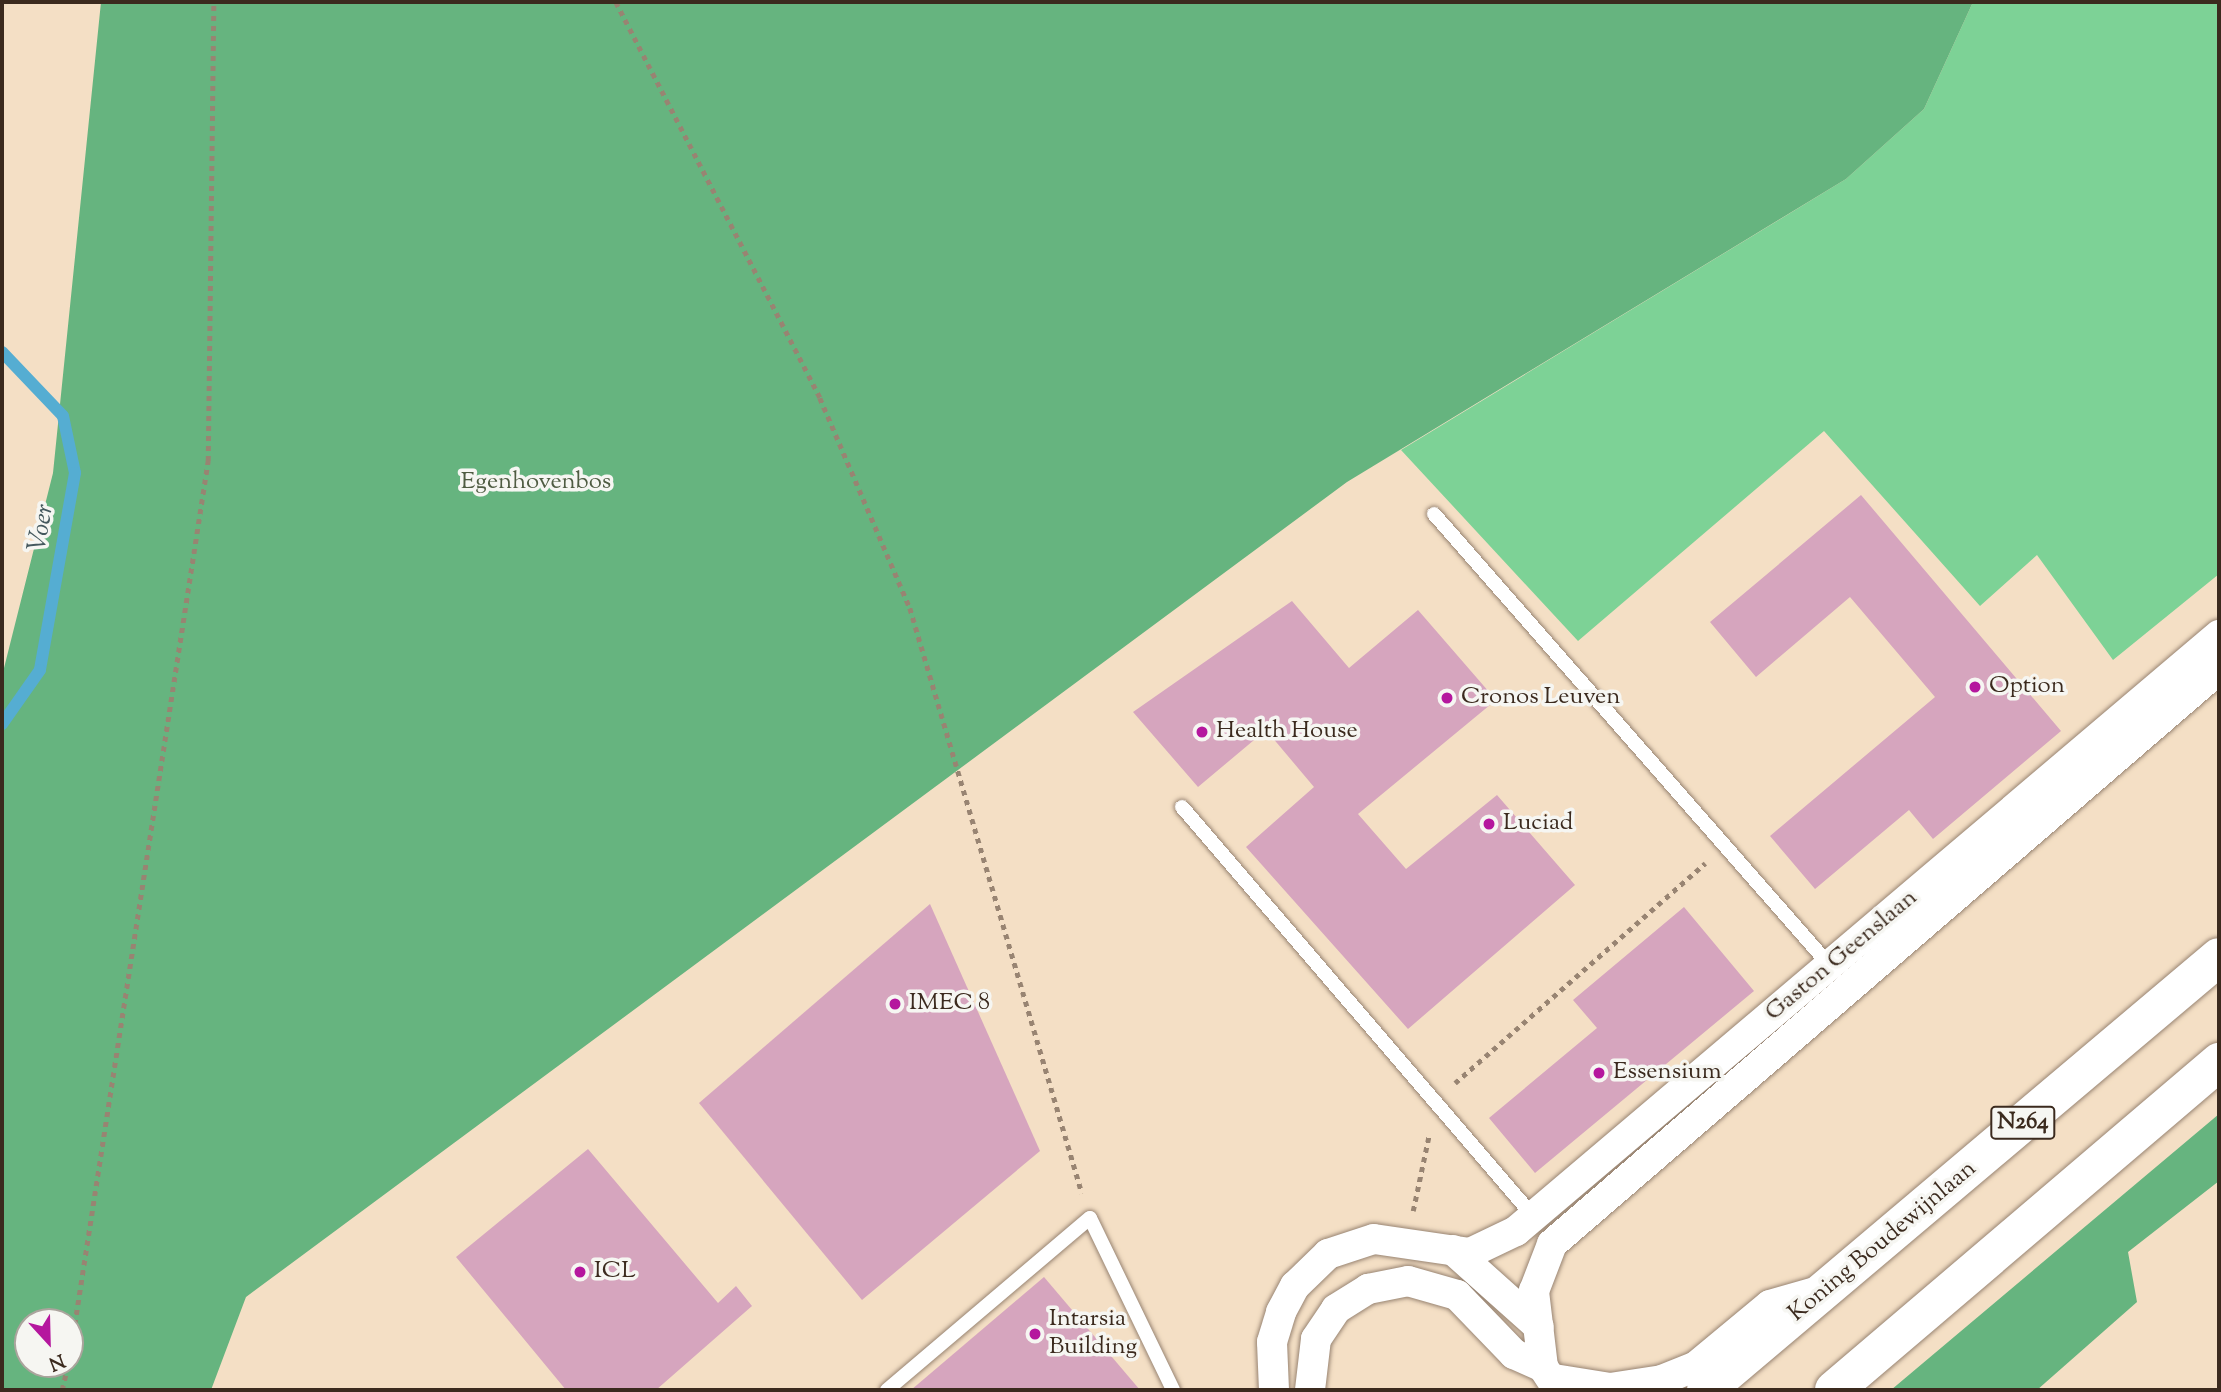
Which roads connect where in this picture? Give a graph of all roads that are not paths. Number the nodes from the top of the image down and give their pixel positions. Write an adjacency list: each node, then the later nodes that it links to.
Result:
1 (1434, 514): 6 (lane)
2 (2219, 635): 6 (street, Gaston Geenslaan)
3 (2219, 669): 6 (street, Gaston Geenslaan)
4 (1182, 807): 8 (lane)
5 (2219, 957): 10 (highway, Koning Boudewijnlaan / N264)
6 (1839, 977): 8 (street, Gaston Geenslaan); 11 (street, Gaston Geenslaan)
7 (2219, 1062): 18 (highway)
8 (1534, 1217): 9 (street, Gaston Geenslaan)
9 (1452, 1250): 11 (street); 15 (street, Gaston Geenslaan)
10 (1827, 1289): 12 (street); 17 (highway, Koning Boudewijnlaan / N264)
11 (1539, 1328): 12 (street, Gaston Geenslaan)
12 (1552, 1379): 16 (street)
13 (887, 1390): 14 (lane)
14 (1173, 1390)
15 (1274, 1390)
16 (1310, 1390)
17 (1706, 1390)
18 (1834, 1390)

